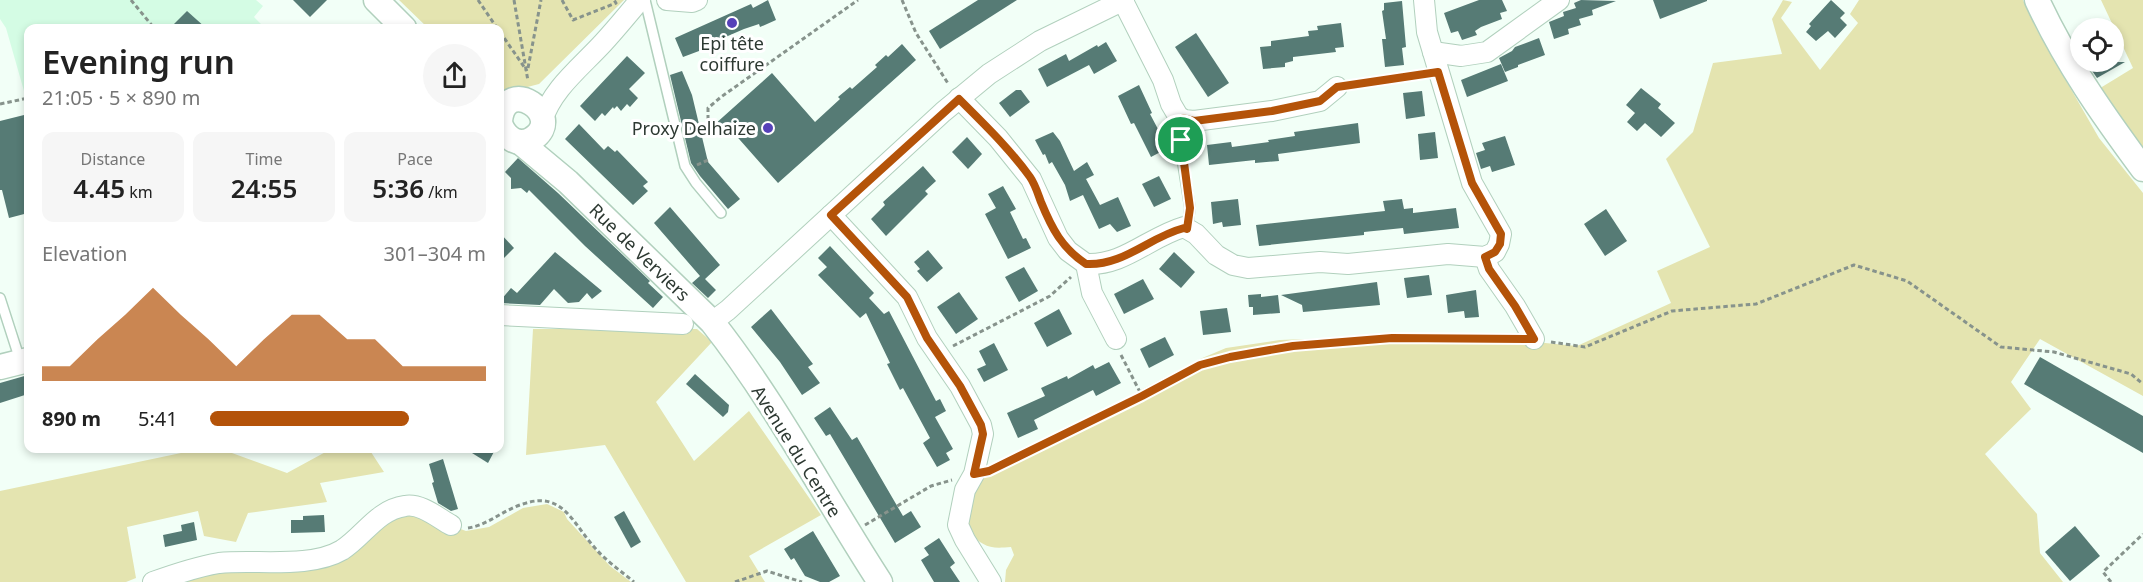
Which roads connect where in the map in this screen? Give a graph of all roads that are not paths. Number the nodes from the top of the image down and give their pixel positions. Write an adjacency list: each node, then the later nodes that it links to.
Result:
1 (376, 0): 10 (street)
2 (640, 0): 14 (street)
3 (645, 0): 17 (lane)
4 (667, 0): 5 (street)
5 (697, 0)
6 (1123, 0): 12 (street); 13 (street)
7 (1424, 0): 11 (street)
8 (1559, 0): 11 (street)
9 (2037, 0): 16 (street)
10 (400, 24)
11 (1433, 51): 20 (street)
12 (1337, 87)
13 (959, 99): 18 (street); 21 (street)
14 (513, 124): 24 (street, Rue de Verviers)
15 (1184, 164): 19 (lane)
16 (2143, 169)
17 (721, 213)
18 (831, 215): 24 (street); 32 (street)
19 (1187, 229): 20 (street); 21 (street)
20 (1485, 257): 27 (street)
21 (1086, 264): 26 (street)
22 (0, 298): 28 (lane)
23 (504, 315): 25 (street)
24 (712, 322): 31 (street, Avenue du Centre)
25 (683, 324)
26 (1116, 339)
27 (1534, 339)
28 (16, 363)
29 (451, 525): 30 (street)
30 (153, 582)
31 (880, 582)
32 (991, 582)

